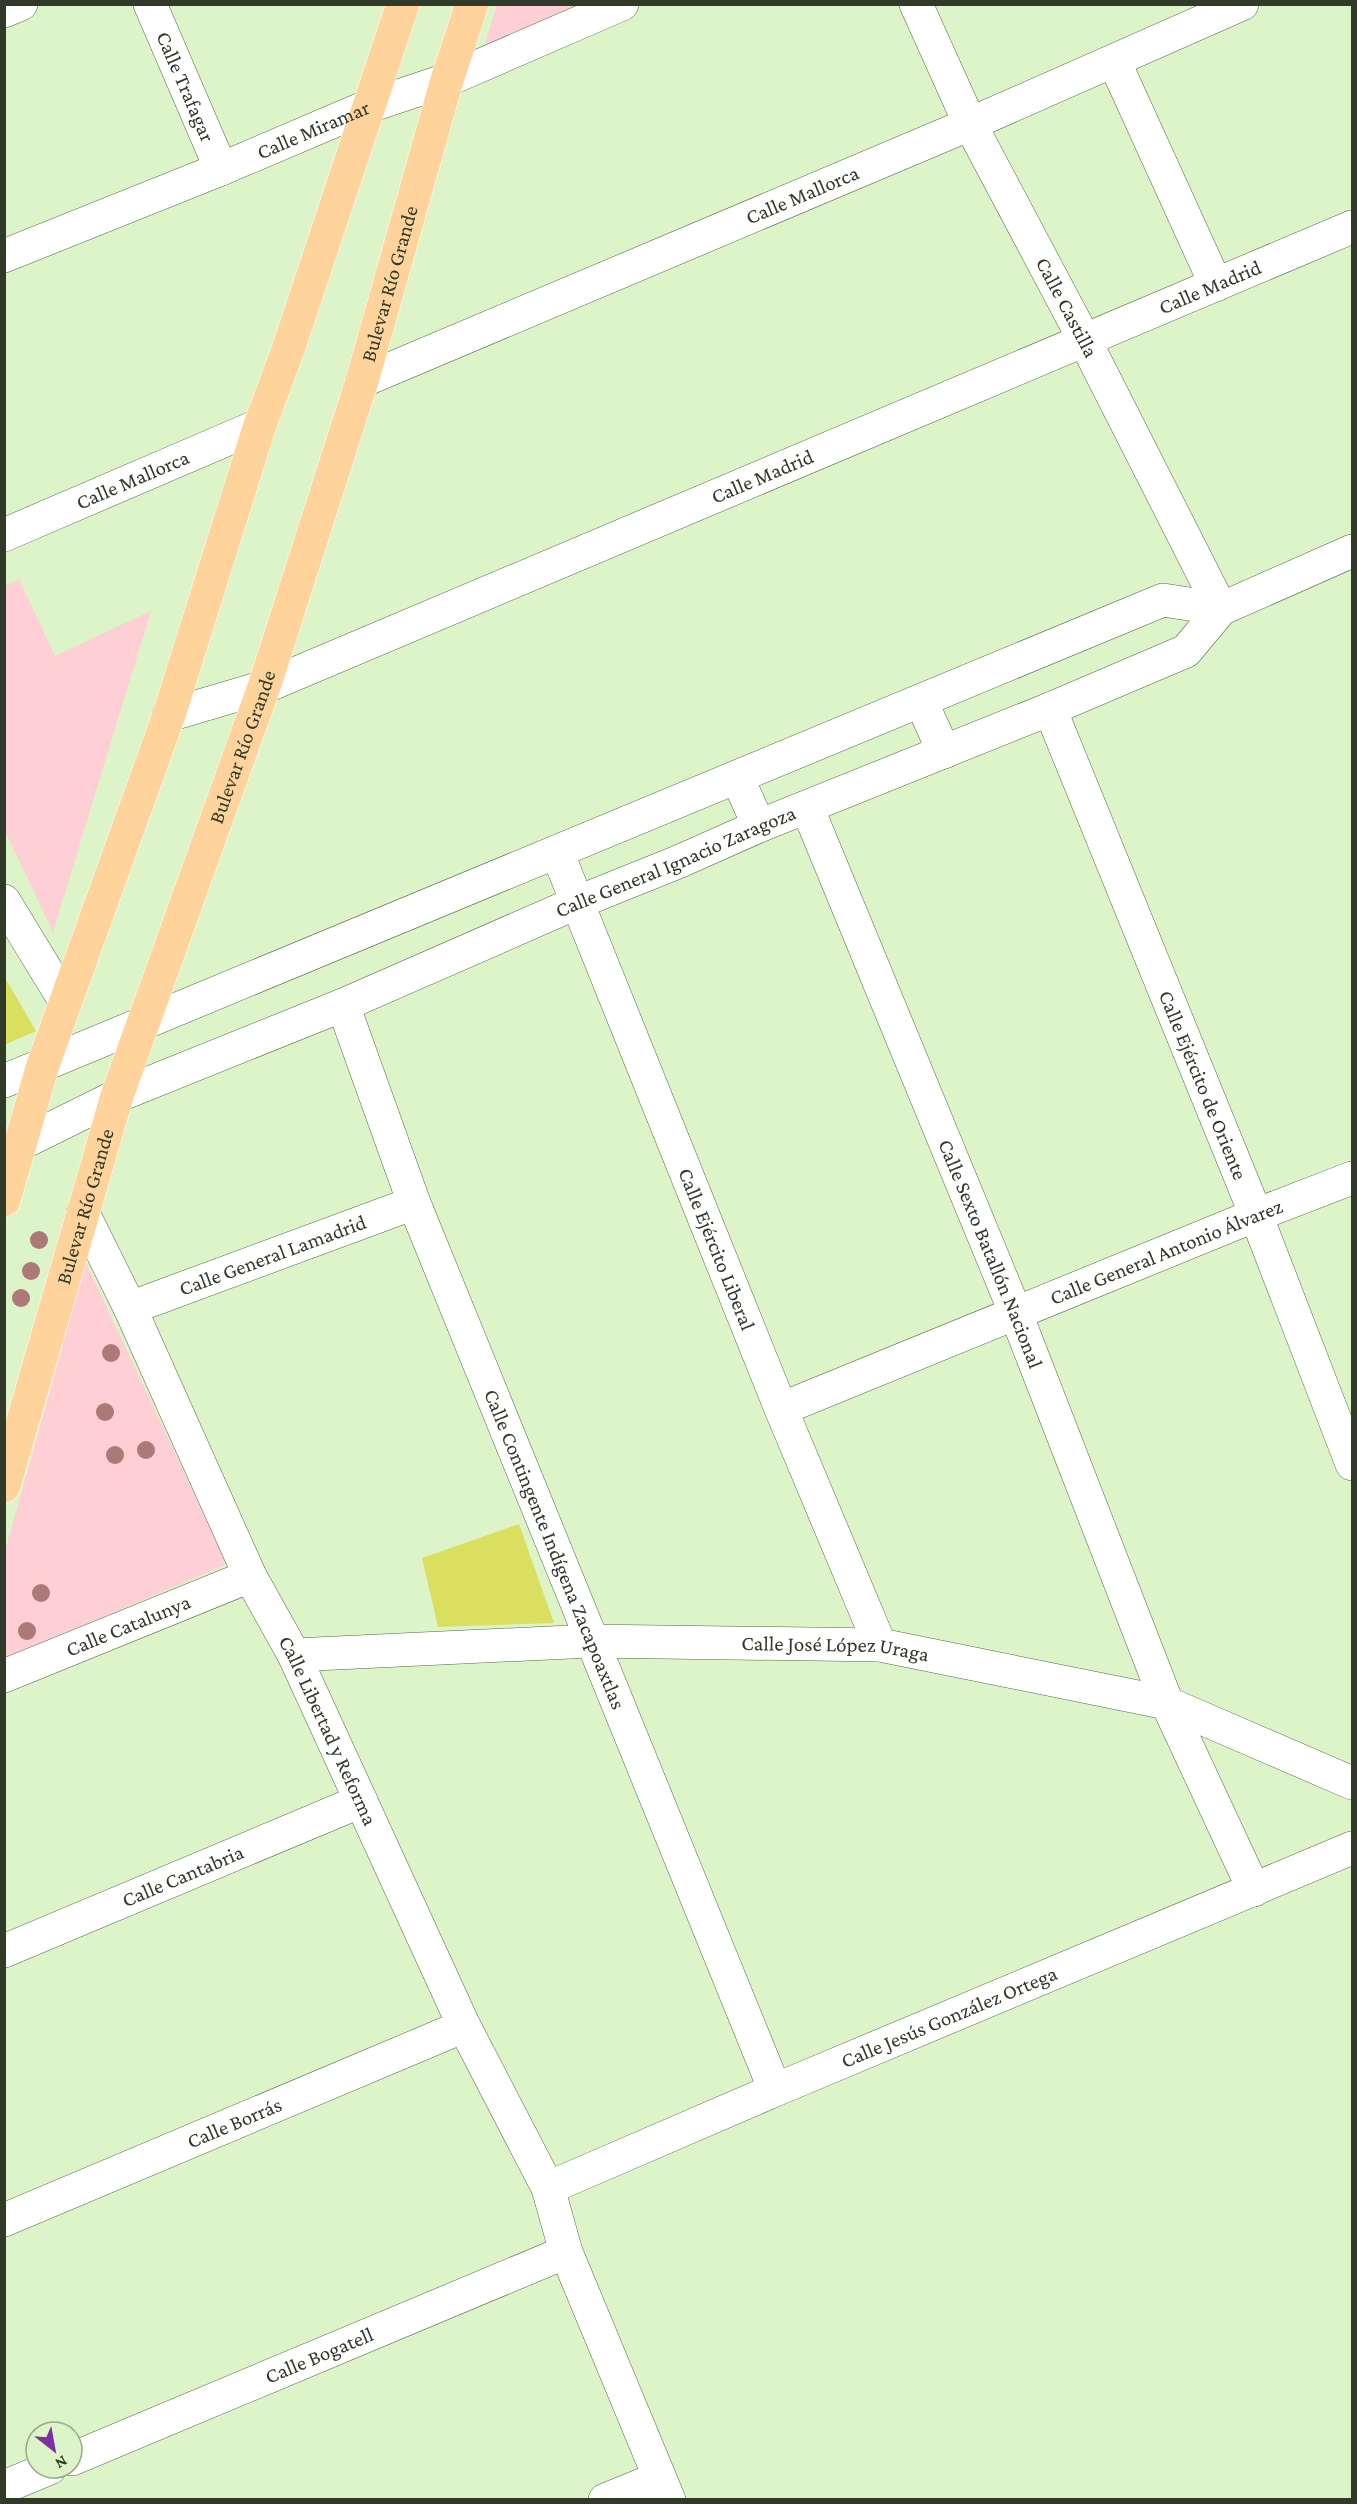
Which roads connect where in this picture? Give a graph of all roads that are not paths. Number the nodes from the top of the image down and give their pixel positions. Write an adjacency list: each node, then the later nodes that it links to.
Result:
1 (21, 4): 8 (street)
2 (150, 4): 13 (street, Calle Trafagar)
3 (403, 4): 11 (main road)
4 (472, 4): 10 (main road, Bulevar Río Grande)
5 (622, 4): 10 (street, Calle Miramar)
6 (916, 4): 12 (street, Calle Castilla)
7 (1242, 4): 9 (street, Calle Mallorca)
8 (4, 11)
9 (1114, 61): 12 (street, Calle Mallorca); 16 (street)
10 (447, 80): 11 (street, Calle Miramar); 18 (main road, Bulevar Río Grande)
11 (369, 106): 13 (street, Calle Miramar); 19 (main road)
12 (970, 124): 17 (street, Calle Castilla); 18 (street, Calle Mallorca)
13 (221, 169): 15 (street, Calle Miramar)
14 (1353, 227): 16 (street, Calle Madrid)
15 (4, 256)
16 (1216, 285): 17 (street, Calle Madrid)
17 (1085, 341): 22 (street, Calle Castilla); 23 (street, Calle Madrid)
18 (362, 381): 23 (main road, Bulevar Río Grande)
19 (260, 425): 20 (street, Calle Mallorca); 26 (main road)
20 (4, 535)
21 (1353, 551): 22 (street, Calle General Ignacio Zaragoza)
22 (1221, 609): 24 (street); 25 (street, Calle General Ignacio Zaragoza)
23 (264, 687): 26 (street, Calle Madrid); 36 (main road, Bulevar Río Grande)
24 (921, 701): 27 (street); 28 (street)
25 (1050, 710): 27 (street, Calle General Ignacio Zaragoza); 45 (street, Calle Ejército de Oriente)
26 (169, 715): 34 (main road)
27 (944, 752): 29 (street, Calle General Ignacio Zaragoza)
28 (737, 777): 30 (street); 31 (street)
29 (807, 807): 30 (street, Calle General Ignacio Zaragoza); 47 (street, Calle Sexto Batallón Nacional)
30 (759, 826): 33 (street, Calle General Ignacio Zaragoza)
31 (556, 852): 33 (street, Calle Ejército Liberal); 36 (street)
32 (4, 901): 34 (street)
33 (576, 903): 35 (street, Calle General Ignacio Zaragoza); 48 (street, Calle Ejército Liberal)
34 (65, 1001): 37 (main road)
35 (343, 1005): 39 (street, Calle General Ignacio Zaragoza); 43 (street, Calle Contingente Indígena Zacapoaxtlas)
36 (141, 1023): 37 (street); 39 (main road, Bulevar Río Grande)
37 (43, 1065): 38 (street); 40 (main road)
38 (4, 1081)
39 (117, 1096): 40 (street, Calle General Ignacio Zaragoza); 44 (main road, Bulevar Río Grande)
40 (12, 1149): 42 (main road)
41 (1353, 1178): 45 (street, Calle General Antonio Álvarez)
42 (4, 1200)
43 (414, 1203): 46 (street, Calle General Lamadrid); 53 (street, Calle Contingente Indígena Zacapoaxtlas)
44 (83, 1213): 46 (street, Calle Libertad y Reforma); 49 (main road, Bulevar Río Grande)
45 (1256, 1215): 47 (street, Calle General Antonio Álvarez); 50 (street, Calle Ejército de Oriente)
46 (130, 1308): 52 (street, Calle Libertad y Reforma)
47 (1016, 1314): 48 (street, Calle General Antonio Álvarez); 57 (street, Calle Sexto Batallón Nacional)
48 (781, 1409): 54 (street, Calle Ejército Liberal)
49 (14, 1421): 51 (main road, Bulevar Río Grande)
50 (1353, 1464)
51 (4, 1486)
52 (250, 1576): 55 (street, Calle Libertad y Reforma); 56 (street, Calle Catalunya)
53 (591, 1641): 54 (street, Calle José López Uraga); 55 (street, Calle José López Uraga); 64 (street, Calle Contingente Indígena Zacapoaxtlas)
54 (880, 1644): 57 (street, Calle José López Uraga)
55 (294, 1656): 59 (street, Calle Libertad y Reforma)
56 (4, 1676)
57 (1167, 1703): 58 (street, Calle José López Uraga); 61 (street, Calle Sexto Batallón Nacional)
58 (1353, 1784)
59 (361, 1801): 62 (street, Calle Cantabria); 63 (street, Calle Libertad y Reforma)
60 (1353, 1848): 61 (street, Calle Jesús González Ortega)
61 (1254, 1890): 64 (street, Calle Jesús González Ortega)
62 (4, 1951)
63 (464, 2026): 65 (street, Calle Libertad y Reforma); 66 (street, Calle Borrás)
64 (775, 2090): 65 (street, Calle Jesús González Ortega)
65 (548, 2188): 67 (street, Calle Libertad y Reforma)
66 (4, 2220)
67 (566, 2252): 68 (street, Calle Bogatell); 71 (street, Calle Libertad y Reforma)
68 (84, 2454)
69 (24, 2479): 70 (street)
70 (4, 2487)
71 (664, 2489): 72 (street)
72 (605, 2499)

